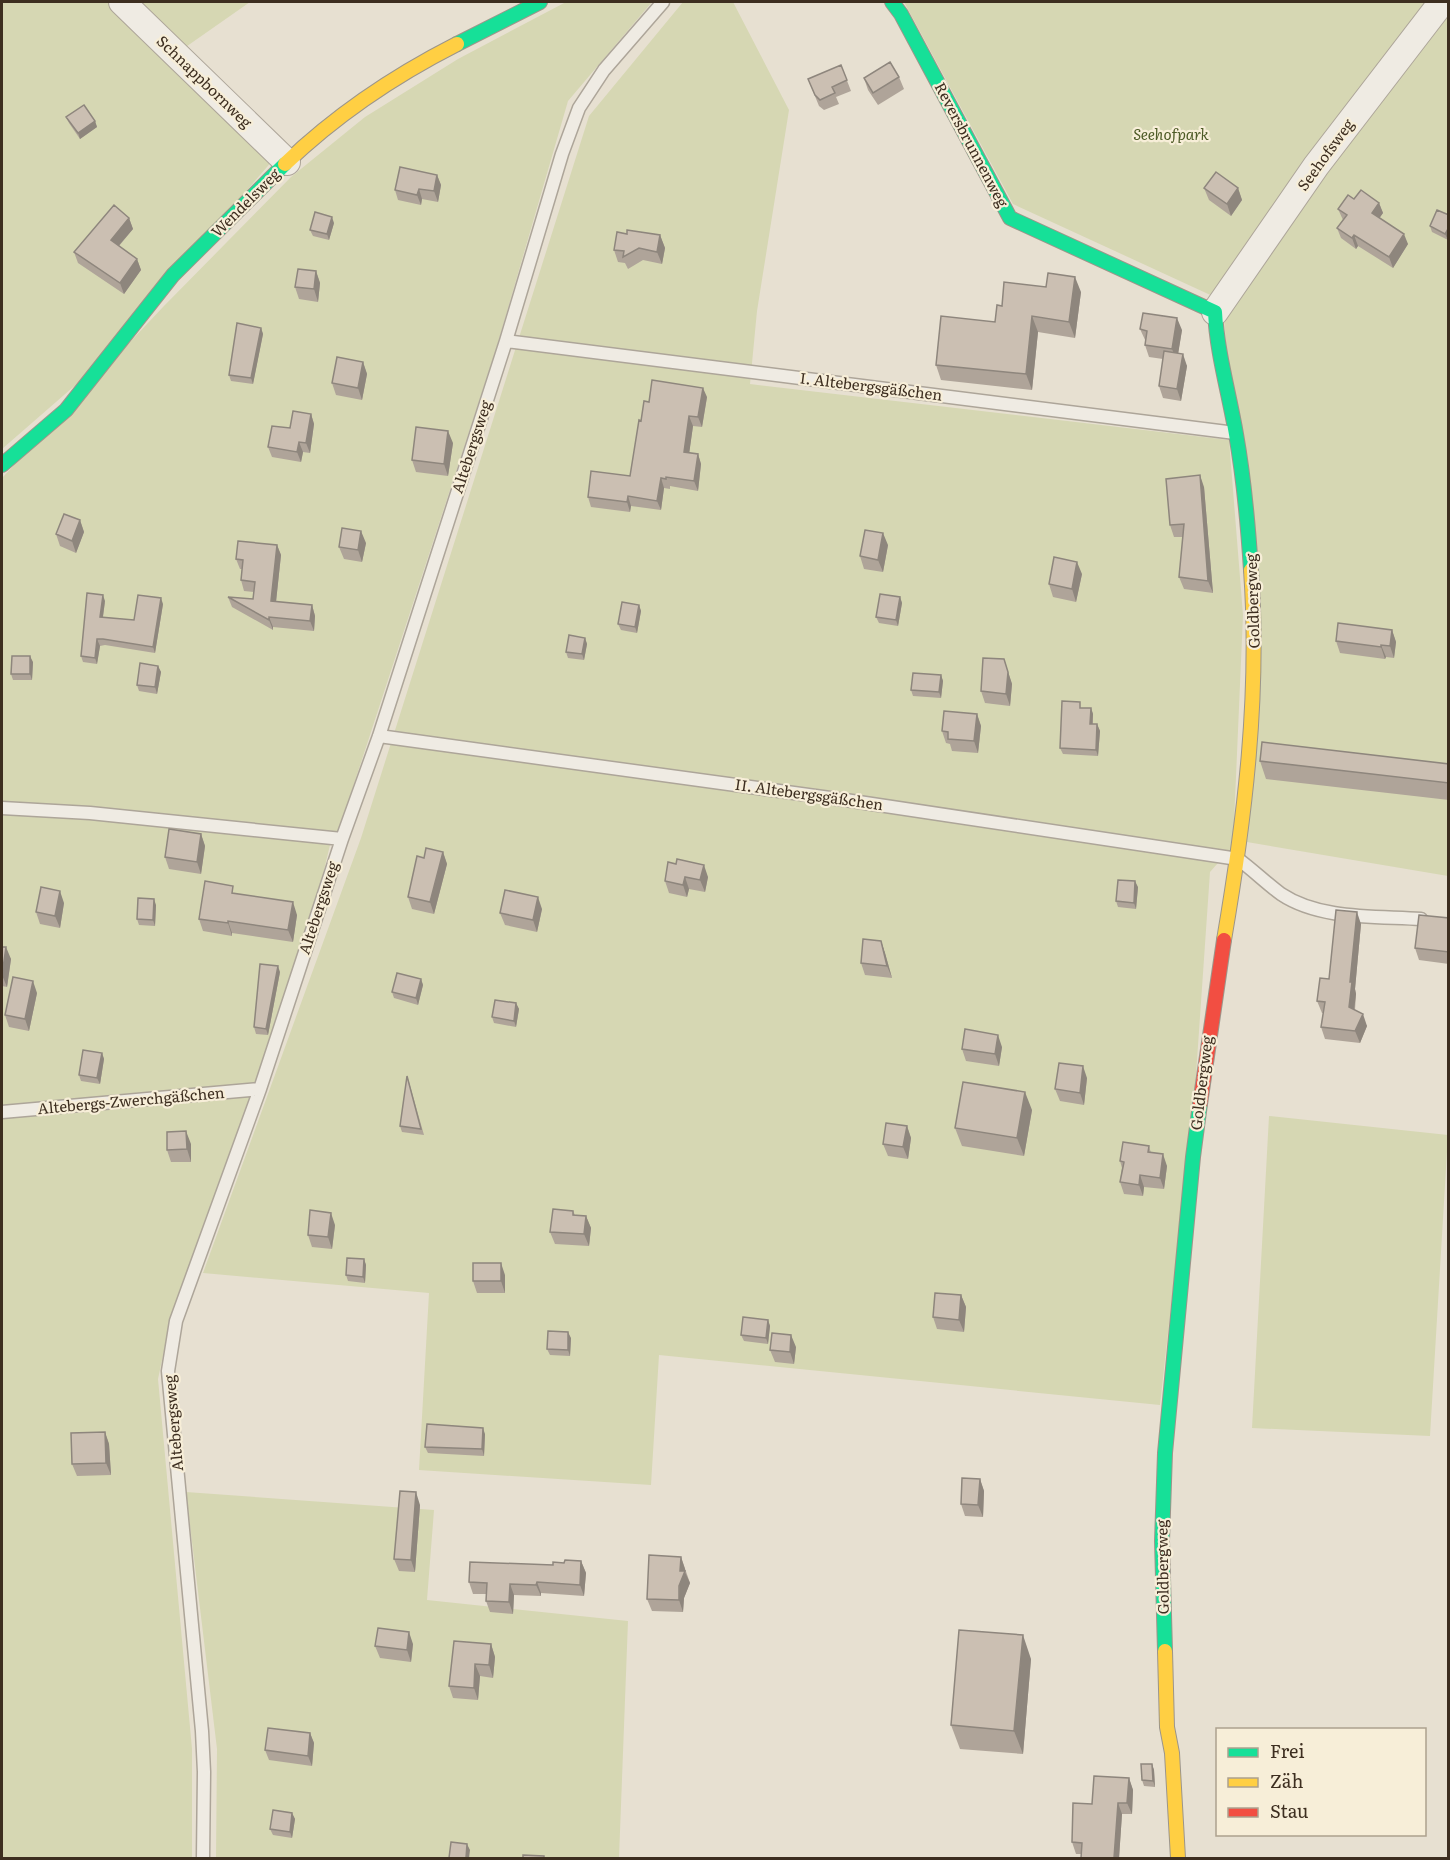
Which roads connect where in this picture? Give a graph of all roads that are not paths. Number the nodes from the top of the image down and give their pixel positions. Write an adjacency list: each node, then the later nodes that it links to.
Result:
1 (122, 2): 6 (street, Schnappbornweg)
2 (540, 2): 6 (street, Wendelsweg)
3 (663, 2): 8 (lane, Altebergsweg)
4 (892, 2): 7 (street, Reversbrunnenweg)
5 (1442, 2): 7 (street, Seehofsweg)
6 (287, 162): 10 (street, Wendelsweg)
7 (1215, 312): 9 (street, Goldbergweg)
8 (506, 341): 9 (lane, I. Altebergsgäßchen); 11 (lane, Altebergsweg)
9 (1236, 433): 14 (street, Goldbergweg)
10 (2, 465)
11 (379, 736): 13 (lane, Altebergsweg); 14 (lane, II. Altebergsgäßchen)
12 (2, 808): 13 (lane)
13 (342, 839): 16 (lane, Altebergsweg)
14 (1238, 859): 15 (lane); 19 (street, Goldbergweg)
15 (1420, 919)
16 (260, 1089): 17 (lane, Altebergs-Zwerchgäßchen); 18 (lane, Altebergsweg)
17 (2, 1112)
18 (203, 1858)
19 (1178, 1858)

